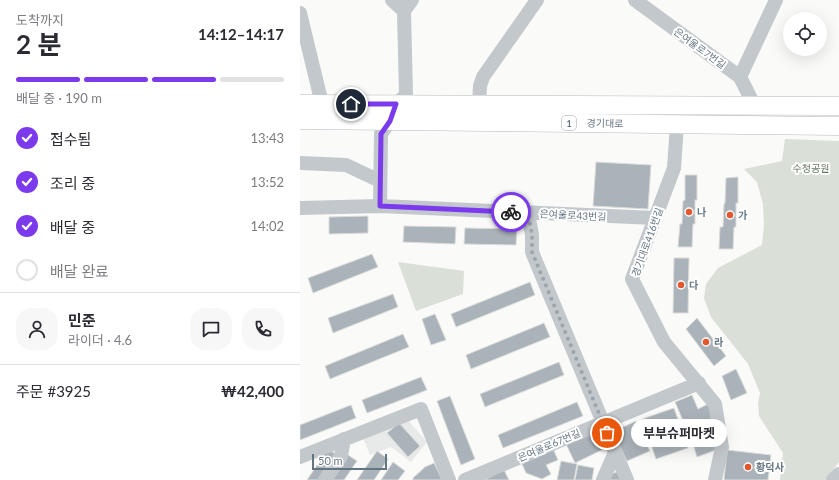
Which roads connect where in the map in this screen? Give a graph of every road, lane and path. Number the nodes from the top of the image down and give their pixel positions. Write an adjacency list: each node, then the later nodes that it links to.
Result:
1 (392, 0): 5 (street)
2 (537, 0): 11 (street)
3 (635, 0): 7 (street, 은여울로7번길)
4 (776, 0): 7 (street)
5 (408, 5): 10 (street)
6 (300, 13): 9 (street)
7 (740, 77): 12 (street, 은여울로7번길)
8 (300, 104): 9 (main road, 경기대로 / 1)
9 (322, 104): 10 (main road, 경기대로 / 1)
10 (396, 104): 11 (main road, 경기대로 / 1); 15 (street)
11 (480, 104): 12 (main road, 경기대로 / 1)
12 (754, 105): 13 (main road, 경기대로 / 1)
13 (839, 106)
14 (300, 120): 15 (main road, 경기대로 / 1)
15 (390, 121): 16 (main road, 경기대로 / 1); 19 (street)
16 (677, 124): 17 (main road, 경기대로 / 1); 23 (street, 경기대로416번길)
17 (839, 126)
18 (300, 163): 19 (street)
19 (380, 181): 20 (street)
20 (380, 206): 21 (street, 은여울로43번길); 22 (street, 은여울로43번길)
21 (300, 208)
22 (528, 212): 23 (street, 은여울로43번길); 25 (street)
23 (655, 218): 24 (street, 경기대로416번길)
24 (699, 383): 25 (street, 은여울로67번길); 35 (street, 경기대로416번길)
25 (603, 423): 27 (street); 32 (street, 은여울로67번길)
26 (344, 439): 28 (street); 30 (street); 31 (street)
27 (615, 452): 33 (street); 34 (street)
28 (300, 456)
29 (839, 474): 36 (street)
30 (325, 480)
31 (449, 480)
32 (465, 480)
33 (603, 480)
34 (627, 480)
35 (715, 480)
36 (833, 480)

